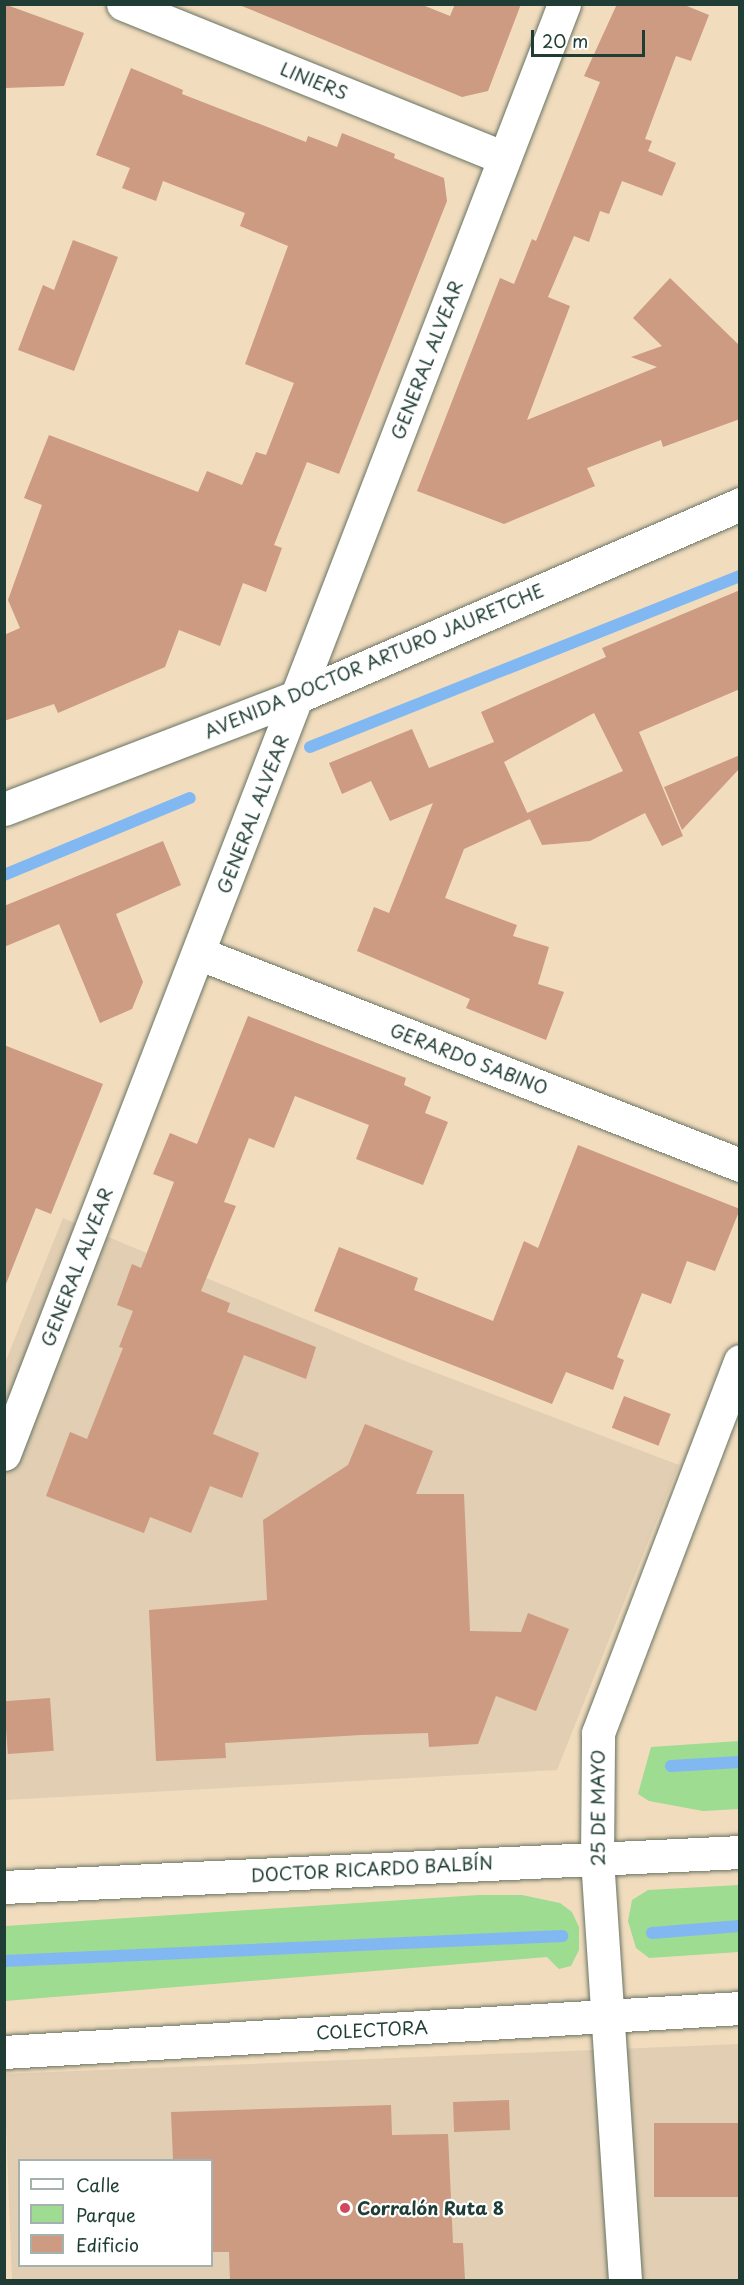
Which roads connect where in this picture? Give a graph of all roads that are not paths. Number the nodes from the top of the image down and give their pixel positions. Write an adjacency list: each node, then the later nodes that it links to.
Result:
1 (123, 4): 3 (street, LINIERS)
2 (564, 4): 3 (street, GENERAL ALVEAR)
3 (504, 158): 5 (street, GENERAL ALVEAR)
4 (740, 504): 5 (street, AVENIDA DOCTOR ARTURO JAURETCHE)
5 (299, 696): 6 (street, AVENIDA DOCTOR ARTURO JAURETCHE); 7 (street, GENERAL ALVEAR)
6 (4, 809)
7 (198, 953): 8 (street, GERARDO SABINO); 10 (street, GENERAL ALVEAR)
8 (740, 1166)
9 (740, 1361): 12 (street, 25 DE MAYO)
10 (4, 1454)
11 (740, 1852): 12 (street, DOCTOR RICARDO BALBÍN)
12 (597, 1858): 13 (street, DOCTOR RICARDO BALBÍN); 15 (street, 25 DE MAYO)
13 (4, 1887)
14 (740, 2008): 15 (street, COLECTORA)
15 (606, 2016): 16 (street, COLECTORA); 17 (street, 25 DE MAYO)
16 (4, 2052)
17 (625, 2280)

